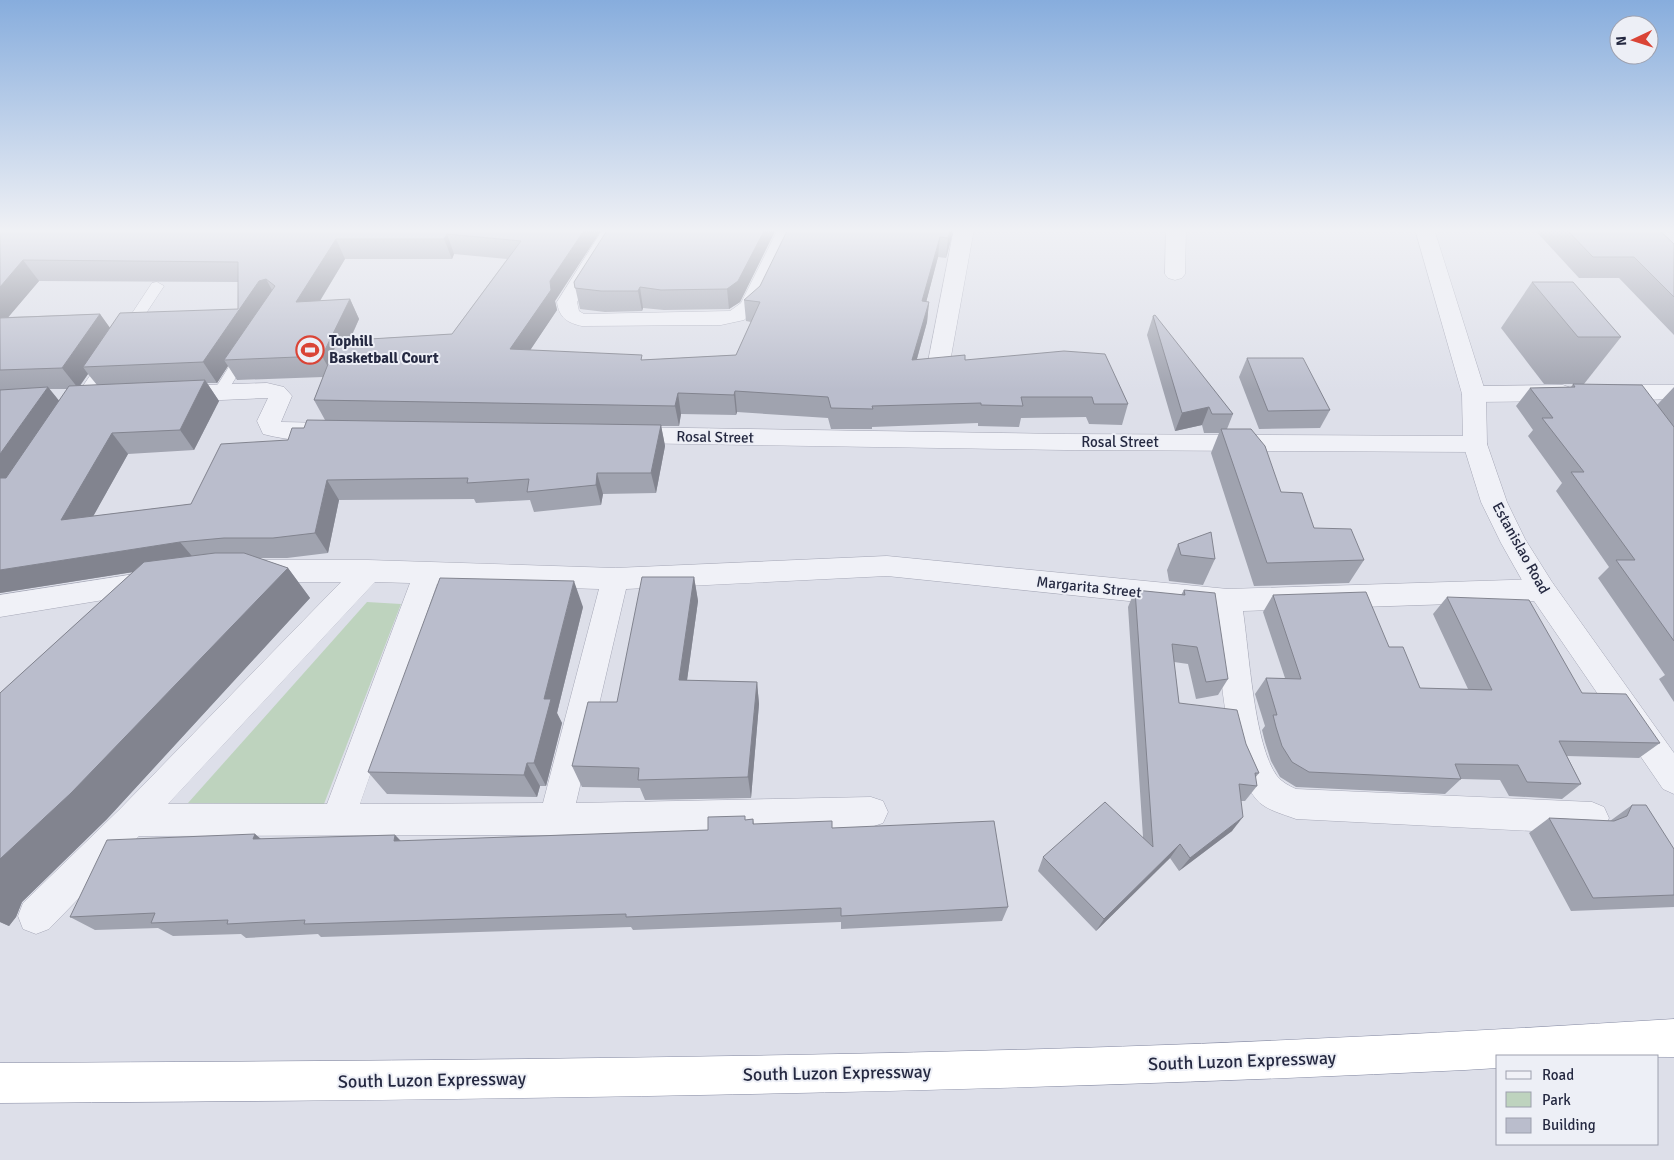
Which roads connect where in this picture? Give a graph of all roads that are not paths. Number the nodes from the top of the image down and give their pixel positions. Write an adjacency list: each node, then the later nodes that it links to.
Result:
1 (578, 283): 2 (street)
2 (761, 283)
3 (954, 283): 7 (street)
4 (1441, 283): 12 (street, Estanislao Road)
5 (157, 286): 14 (lane)
6 (251, 344): 8 (lane)
7 (940, 362)
8 (220, 392): 11 (street); 18 (street)
9 (1674, 392): 10 (street)
10 (1634, 393): 12 (street); 16 (street)
11 (151, 394)
12 (1474, 394): 20 (street, Estanislao Road)
13 (112, 396): 14 (street)
14 (82, 397): 15 (street); 17 (lane)
15 (55, 399)
16 (1651, 416)
17 (66, 421)
18 (349, 431)
19 (607, 435): 20 (street, Rosal Street)
20 (1475, 444): 27 (street, Estanislao Road)
21 (368, 571): 22 (street, Margarita Street); 23 (street, Margarita Street); 35 (street)
22 (230, 572)
23 (427, 574): 25 (street, Margarita Street); 36 (street)
24 (180, 578): 26 (street)
25 (615, 579): 28 (street, Margarita Street); 34 (street)
26 (128, 586): 29 (street); 30 (street)
27 (1542, 590): 28 (street, Margarita Street); 31 (street, Estanislao Road)
28 (1228, 600): 33 (street)
29 (0, 606)
30 (92, 619)
31 (1674, 779)
32 (871, 812): 34 (street)
33 (1592, 818)
34 (556, 819): 36 (street)
35 (132, 820): 36 (street); 37 (street)
36 (337, 821)
37 (36, 916)
38 (1674, 1038): 39 (highway, South Luzon Expressway)
39 (0, 1083)

